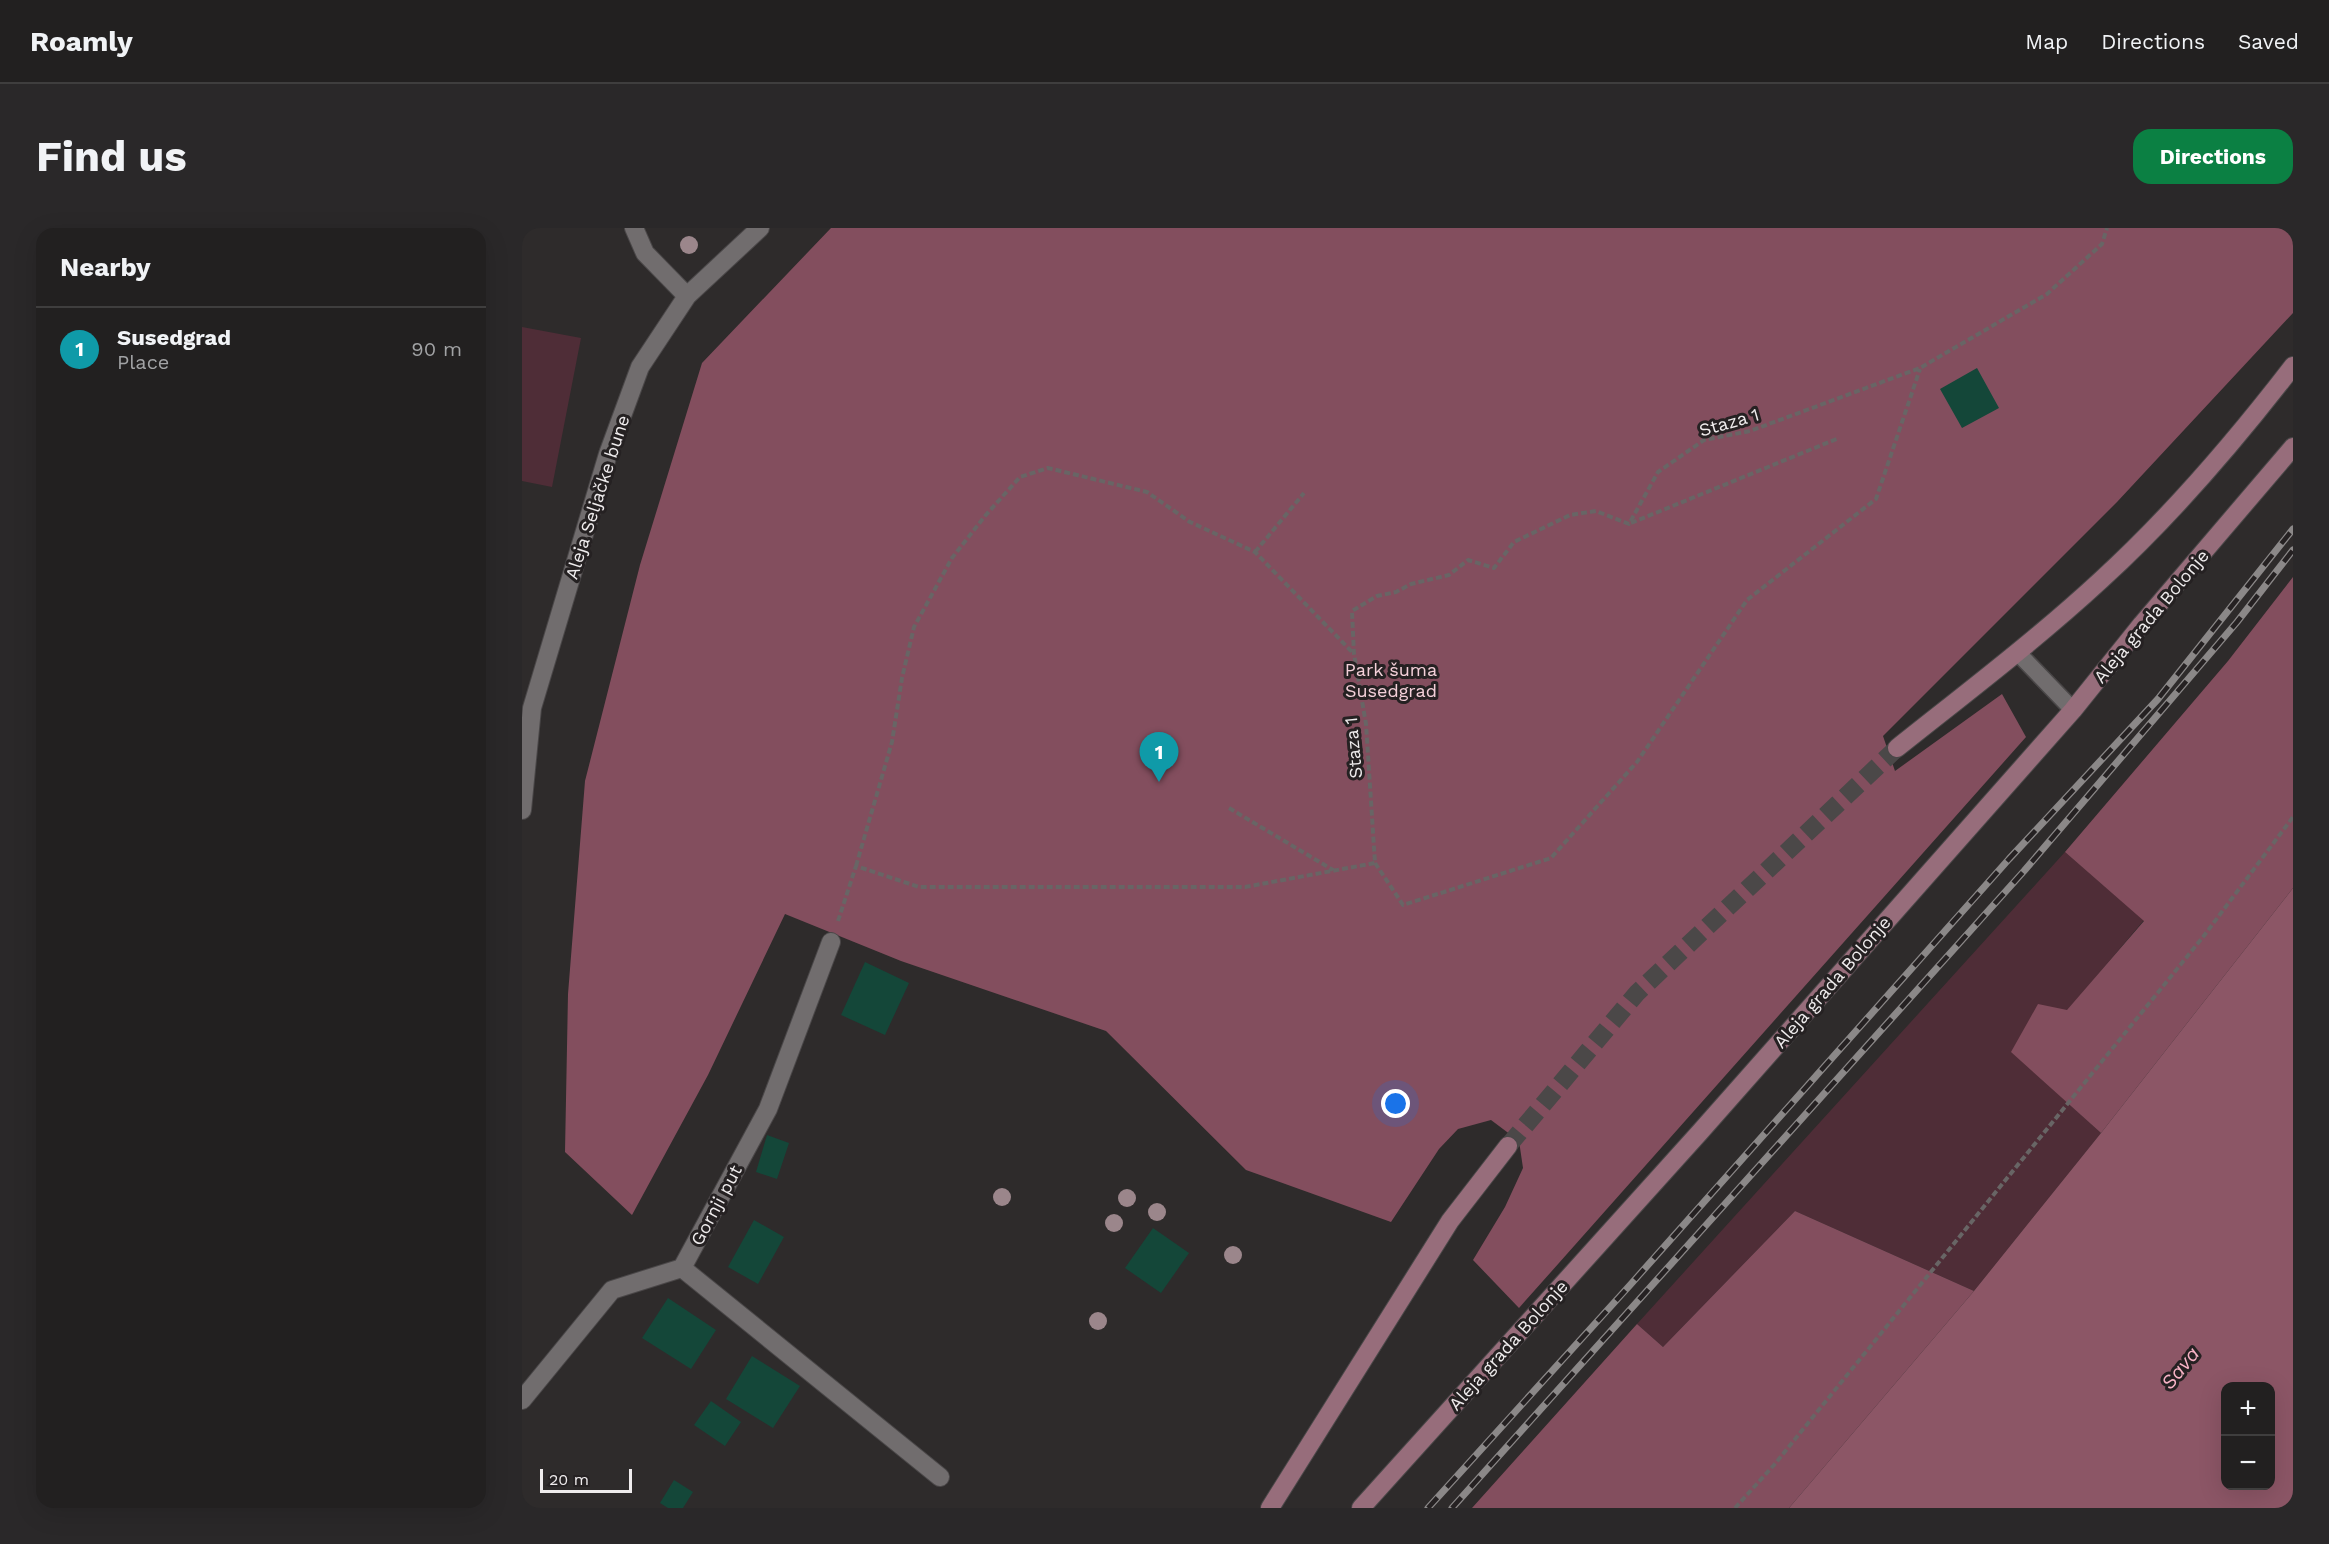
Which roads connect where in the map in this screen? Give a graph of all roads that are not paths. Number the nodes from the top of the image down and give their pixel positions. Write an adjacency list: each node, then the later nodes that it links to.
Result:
1 (634, 228): 3 (street)
2 (760, 228): 3 (street, Aleja Seljačke bune)
3 (687, 296): 9 (street, Aleja Seljačke bune)
4 (2293, 366): 6 (main road)
5 (2293, 447): 7 (main road, Aleja grada Bolonje)
6 (2018, 653): 7 (lane); 8 (main road)
7 (2073, 710): 16 (main road, Aleja grada Bolonje)
8 (1897, 748)
9 (522, 810)
10 (831, 942): 12 (street, Gornji put)
11 (1508, 1146): 15 (main road)
12 (682, 1269): 13 (street); 14 (street)
13 (522, 1400)
14 (940, 1478)
15 (1270, 1508)
16 (1361, 1508)

